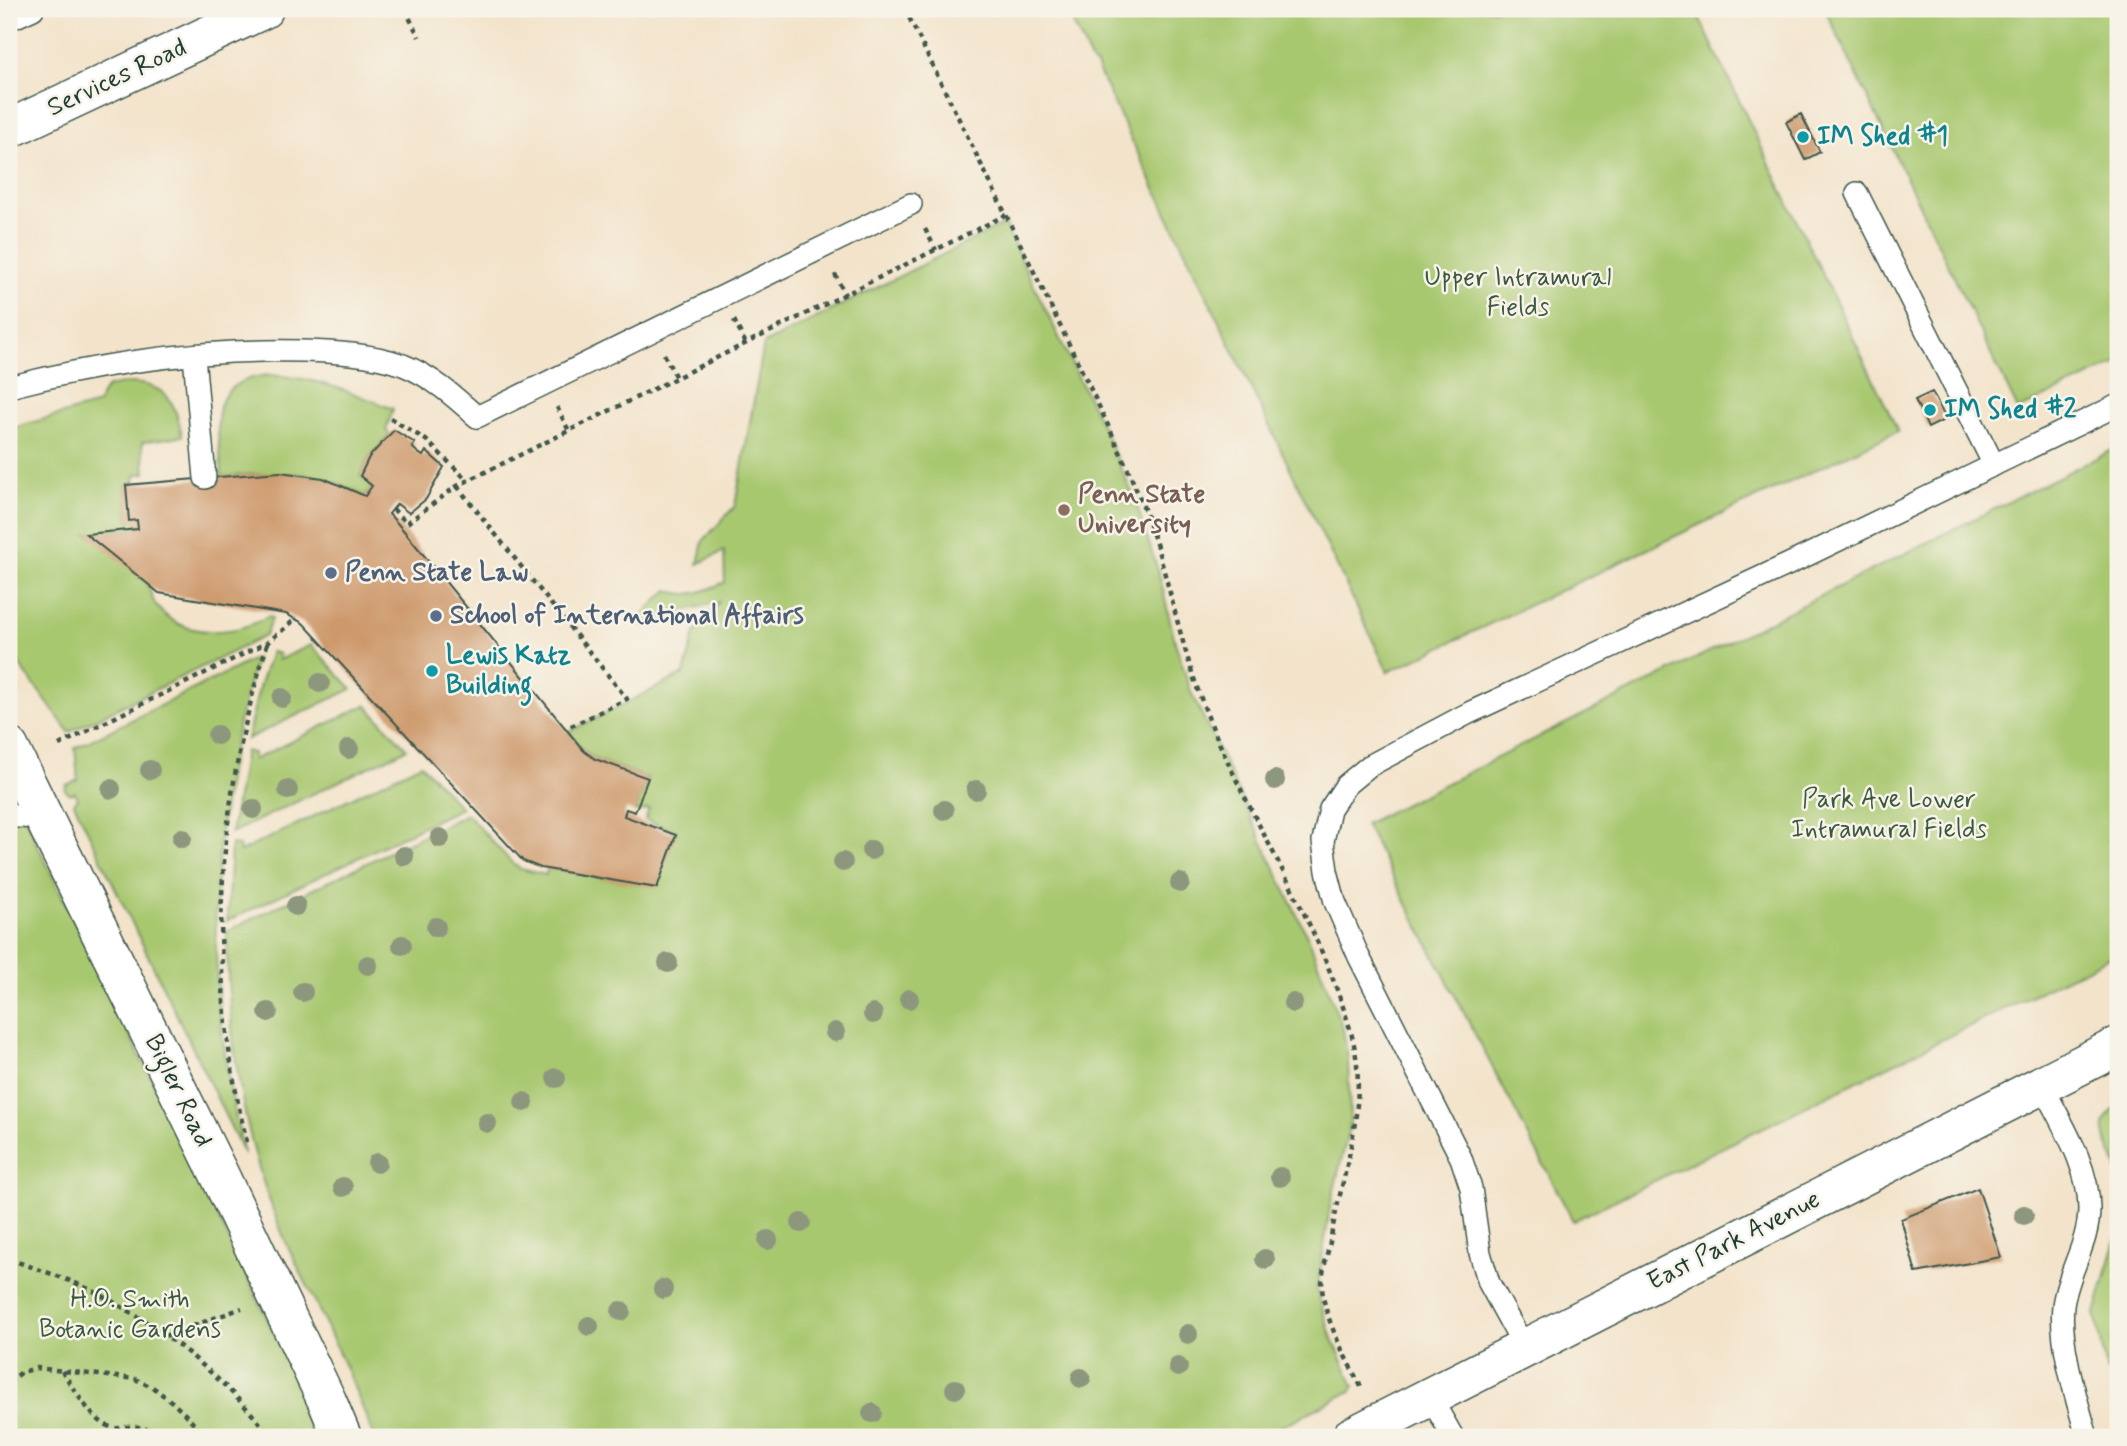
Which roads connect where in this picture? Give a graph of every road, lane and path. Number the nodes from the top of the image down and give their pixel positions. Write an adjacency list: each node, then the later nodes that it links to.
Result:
1 (33, 9): 5 (lane)
2 (264, 9): 7 (street, Services Road)
3 (405, 9): 6 (path)
4 (905, 9): 10 (path)
5 (9, 20)
6 (419, 37)
7 (9, 129)
8 (1857, 192): 15 (lane)
9 (911, 204): 11 (lane)
10 (1006, 215): 17 (path); 35 (path)
11 (194, 356): 12 (lane); 16 (lane)
12 (9, 387)
13 (2118, 405): 15 (lane)
14 (390, 418): 17 (path)
15 (1994, 465): 32 (lane)
16 (205, 478)
17 (468, 481): 18 (path)
18 (457, 486): 19 (path); 22 (path)
19 (393, 509)
20 (297, 618): 21 (path)
21 (268, 642): 23 (path); 28 (path)
22 (565, 729)
23 (60, 745)
24 (9, 747): 25 (street, Bigler Road)
25 (26, 816): 40 (street, Bigler Road)
26 (2118, 1046): 27 (street, East Park Avenue)
27 (2042, 1085): 32 (street, East Park Avenue); 43 (lane)
28 (249, 1149)
29 (9, 1259): 31 (path)
30 (251, 1305): 31 (path)
31 (165, 1336): 39 (path)
32 (1524, 1347): 36 (street, East Park Avenue)
33 (61, 1370): 34 (path); 37 (path); 38 (path)
34 (9, 1382)
35 (1363, 1391)
36 (1430, 1396): 41 (street, East Park Avenue); 42 (lane)
37 (170, 1437)
38 (203, 1437)
39 (271, 1437)
40 (342, 1437)
41 (1351, 1437)
42 (1453, 1437)
43 (2087, 1437)

